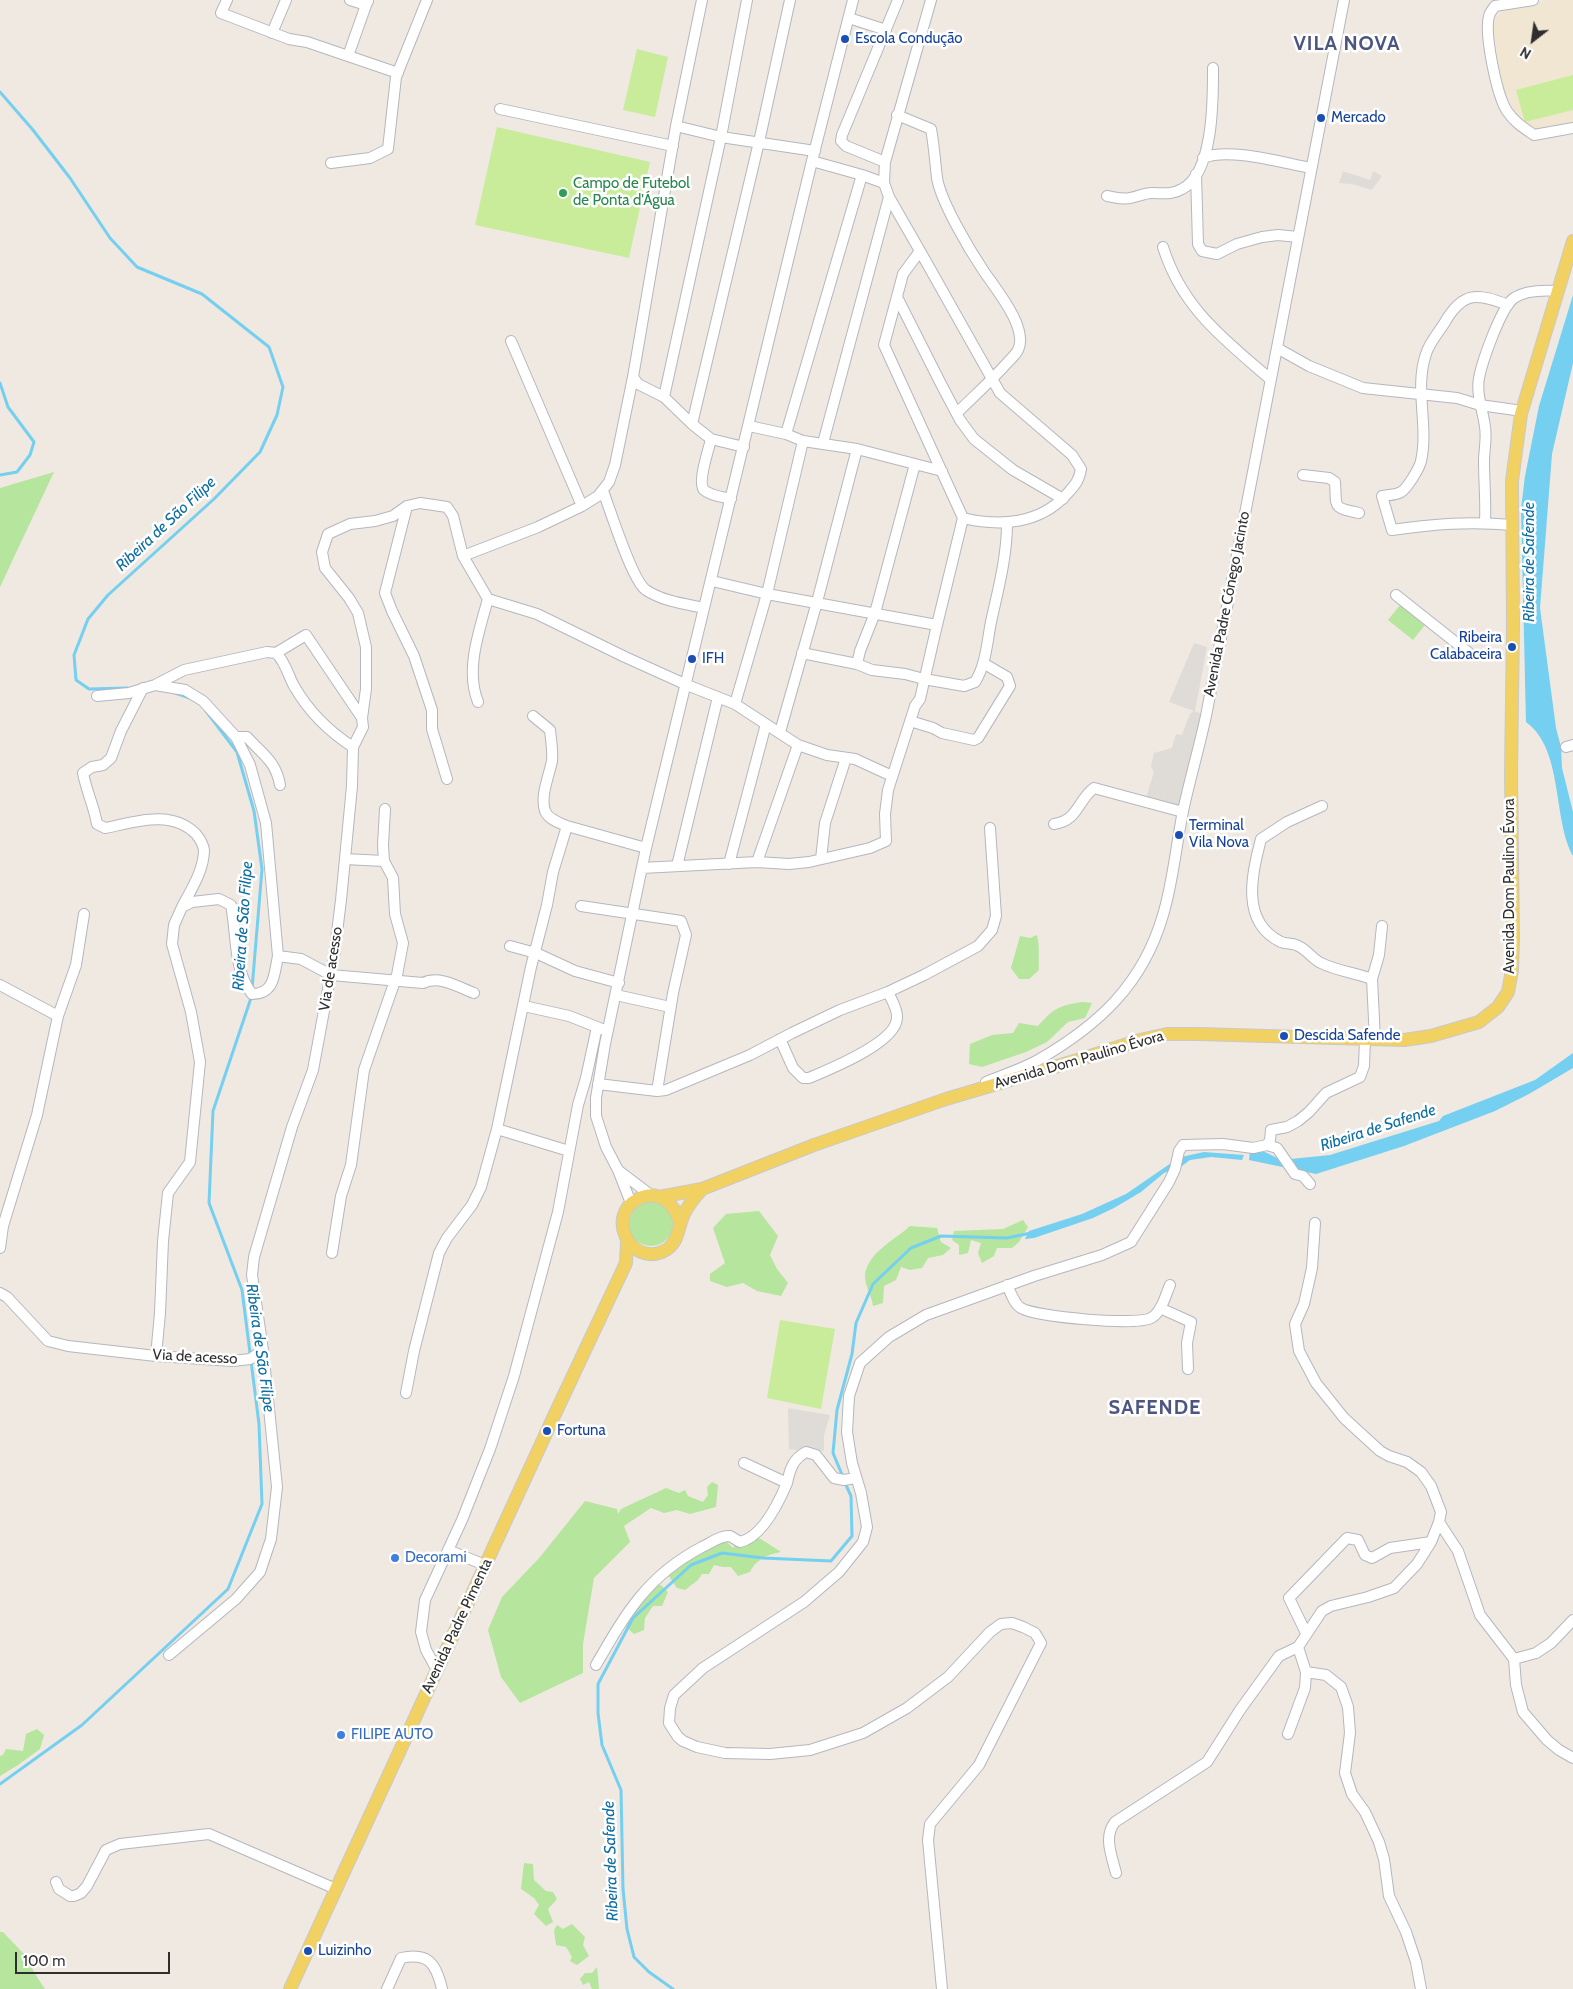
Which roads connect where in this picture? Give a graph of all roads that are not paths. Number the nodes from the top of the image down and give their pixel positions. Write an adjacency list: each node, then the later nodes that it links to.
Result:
1 (227, 0): 16 (street)
2 (286, 0): 16 (street)
3 (350, 0): 13 (street)
4 (427, 0): 19 (street)
5 (702, 0): 22 (street)
6 (747, 0): 24 (street)
7 (790, 0): 25 (street)
8 (853, 0): 14 (street)
9 (898, 0): 15 (street)
10 (931, 0): 21 (street)
11 (1344, 0): 31 (street, Avenida Padre Cónego Jacinto)
12 (1531, 0): 23 (street)
13 (367, 3): 17 (street)
14 (849, 18): 15 (street); 27 (street)
15 (886, 30): 29 (street)
16 (272, 33): 17 (street)
17 (348, 56): 19 (street)
18 (1213, 68): 28 (street)
19 (398, 73): 30 (street)
20 (500, 109): 26 (street)
21 (897, 115): 29 (street); 48 (street)
22 (676, 126): 24 (street); 26 (street)
23 (1573, 128)
24 (721, 137): 25 (street); 50 (street)
25 (758, 142): 27 (street); 54 (street)
26 (673, 146): 46 (street)
27 (814, 156): 33 (street); 55 (street)
28 (1203, 158): 31 (street); 32 (street)
29 (885, 162): 34 (street)
30 (331, 163)
31 (1311, 168): 37 (street, Avenida Padre Cónego Jacinto)
32 (1196, 174): 35 (street); 37 (street)
33 (862, 175): 34 (street); 56 (street)
34 (884, 183): 36 (street)
35 (1107, 196)
36 (888, 197): 40 (street); 59 (street)
37 (1298, 237): 45 (street, Avenida Padre Cónego Jacinto)
38 (1573, 241): 41 (main road, Avenida Dom Paulino Évora)
39 (1163, 247): 47 (street)
40 (920, 251): 42 (street); 48 (street)
41 (1558, 291): 43 (street); 52 (main road, Avenida Dom Paulino Évora)
42 (897, 297): 53 (street); 63 (street)
43 (1508, 305): 49 (street); 51 (street)
44 (511, 341): 69 (street)
45 (1277, 348): 47 (street, Avenida Padre Cónego Jacinto); 49 (street)
46 (633, 377): 50 (street); 65 (street)
47 (1270, 378): 111 (street, Avenida Padre Cónego Jacinto)
48 (992, 380): 53 (street); 67 (street)
49 (1422, 394): 51 (street); 72 (street)
50 (664, 397): 54 (street)
51 (1480, 405): 52 (street); 72 (street)
52 (1522, 411): 74 (main road, Avenida Dom Paulino Évora)
53 (957, 413): 67 (street)
54 (692, 424): 57 (street)
55 (749, 426): 56 (street); 60 (street)
56 (786, 434): 58 (street)
57 (711, 439): 60 (street); 66 (street)
58 (803, 441): 59 (street); 77 (street)
59 (823, 443): 61 (street)
60 (744, 447): 66 (street)
61 (857, 449): 62 (street); 80 (street)
62 (915, 464): 63 (street); 82 (street)
63 (942, 471): 71 (street)
64 (1303, 475): 70 (street)
65 (603, 491): 69 (street); 81 (street)
66 (731, 499): 76 (street)
67 (1062, 499): 73 (street)
68 (407, 506): 75 (street, Via de acesso); 98 (street, Via de acesso); 107 (street)
69 (582, 506): 75 (street)
70 (1359, 513)
71 (963, 518): 73 (street); 83 (street)
72 (1485, 522): 74 (street)
73 (1007, 523): 87 (street)
74 (1512, 525): 145 (main road, Avenida Dom Paulino Évora)
75 (463, 556): 79 (street, Via de acesso)
76 (712, 581): 77 (street); 81 (street)
77 (767, 594): 80 (street); 96 (street)
78 (1396, 595): 86 (street)
79 (488, 599): 91 (street); 95 (street)
80 (817, 602): 82 (street); 85 (street)
81 (704, 608): 91 (street)
82 (875, 613): 83 (street); 88 (street)
83 (937, 625): 89 (street)
84 (276, 653): 90 (street); 98 (street); 104 (street)
85 (802, 653): 88 (street); 101 (street)
86 (1469, 654)
87 (983, 663): 89 (street); 99 (street)
88 (857, 664): 89 (street)
89 (924, 680): 99 (street)
90 (155, 685): 92 (street); 102 (street)
91 (687, 685): 94 (street); 115 (street)
92 (143, 688): 93 (street); 124 (street)
93 (97, 696)
94 (718, 697): 96 (street); 121 (street)
95 (478, 702)
96 (735, 704): 100 (street)
97 (533, 716): 113 (street)
98 (362, 718): 104 (street, Via de acesso)
99 (910, 721): 106 (street)
100 (766, 724): 101 (street); 120 (street)
101 (780, 732): 103 (street)
102 (236, 737): 108 (street); 130 (street)
103 (798, 745): 105 (street); 119 (street)
104 (353, 747): 116 (street, Via de acesso)
105 (846, 758): 106 (street); 117 (street)
106 (892, 776): 117 (street)
107 (447, 779)
108 (280, 786)
109 (1322, 806): 132 (street)
110 (386, 809): 118 (street)
111 (1183, 812): 112 (street); 148 (street, Avenida Padre Cónego Jacinto)
112 (1054, 824)
113 (567, 826): 115 (street); 129 (street)
114 (990, 828): 136 (street)
115 (646, 848): 122 (street)
116 (345, 859): 118 (street); 131 (street, Via de acesso)
117 (821, 859): 119 (street)
118 (384, 862): 133 (street)
119 (757, 862): 120 (street)
120 (729, 864): 121 (street)
121 (678, 866): 122 (street)
122 (642, 868): 125 (street)
123 (581, 906): 125 (street)
124 (182, 907): 130 (street); 169 (street)
125 (634, 913): 134 (street); 140 (street)
126 (84, 914): 141 (street)
127 (1382, 926): 132 (street)
128 (510, 946): 129 (street)
129 (536, 953): 134 (street); 139 (street)
130 (278, 956): 131 (street)
131 (331, 975): 133 (street); 168 (street, Via de acesso)
132 (1372, 979): 145 (street)
133 (395, 980): 137 (street); 162 (street)
134 (619, 983): 138 (street)
135 (0, 985): 141 (street)
136 (888, 992): 144 (street); 144 (street)
137 (474, 993)
138 (616, 995): 140 (street); 143 (street)
139 (524, 1006): 142 (street); 149 (street)
140 (670, 1007): 147 (street)
141 (58, 1016): 160 (street)
142 (597, 1027): 143 (street); 151 (street)
143 (608, 1032): 146 (street)
144 (780, 1039): 147 (street)
145 (1370, 1039): 148 (main road, Avenida Dom Paulino Évora); 150 (street)
146 (598, 1084): 147 (street); 152 (street)
147 (657, 1092)
148 (946, 1099): 154 (main road, Avenida Dom Paulino Évora)
149 (497, 1130): 151 (street); 171 (street)
150 (1272, 1146): 153 (street); 164 (street)
151 (570, 1151): 177 (street)
152 (618, 1170): 155 (street); 156 (street)
153 (1310, 1184)
154 (702, 1189): 155 (main road, Avenida Dom Paulino Évora); 157 (main road)
155 (656, 1196): 156 (main road); 157 (main road)
156 (631, 1203): 159 (main road)
157 (680, 1223): 161 (main road)
158 (1315, 1223): 175 (street)
159 (627, 1242): 161 (main road); 163 (main road)
160 (0, 1248)
161 (642, 1252): 163 (main road)
162 (332, 1253)
163 (626, 1263): 178 (main road, Avenida Padre Pimenta)
164 (1007, 1285): 167 (street); 173 (street)
165 (1170, 1285): 167 (street)
166 (0, 1293): 169 (street, Via de acesso)
167 (1160, 1308): 170 (street)
168 (263, 1350): 169 (street, Via de acesso); 182 (street)
169 (156, 1356)
170 (1188, 1369)
171 (406, 1394)
172 (744, 1463): 174 (street)
173 (856, 1478): 174 (street); 195 (street)
174 (787, 1483): 184 (street)
175 (1440, 1522): 176 (street); 183 (street)
176 (1431, 1542): 180 (street); 180 (street)
177 (448, 1550): 178 (street); 185 (street)
178 (485, 1565): 185 (main road, Avenida Padre Pimenta)
179 (1573, 1620): 183 (street)
180 (1306, 1633): 181 (street)
181 (1298, 1647): 186 (street); 189 (street)
182 (169, 1655)
183 (1514, 1659): 188 (street)
184 (596, 1665)
185 (437, 1670): 191 (main road, Avenida Padre Pimenta)
186 (1306, 1672): 187 (street); 196 (street)
187 (1288, 1734)
188 (1573, 1758)
189 (1116, 1873)
190 (56, 1882): 191 (street)
191 (336, 1889): 192 (main road, Avenida Padre Pimenta)
192 (290, 1989)
193 (387, 1989): 194 (street)
194 (442, 1989)
195 (942, 1989)
196 (1421, 1989)

